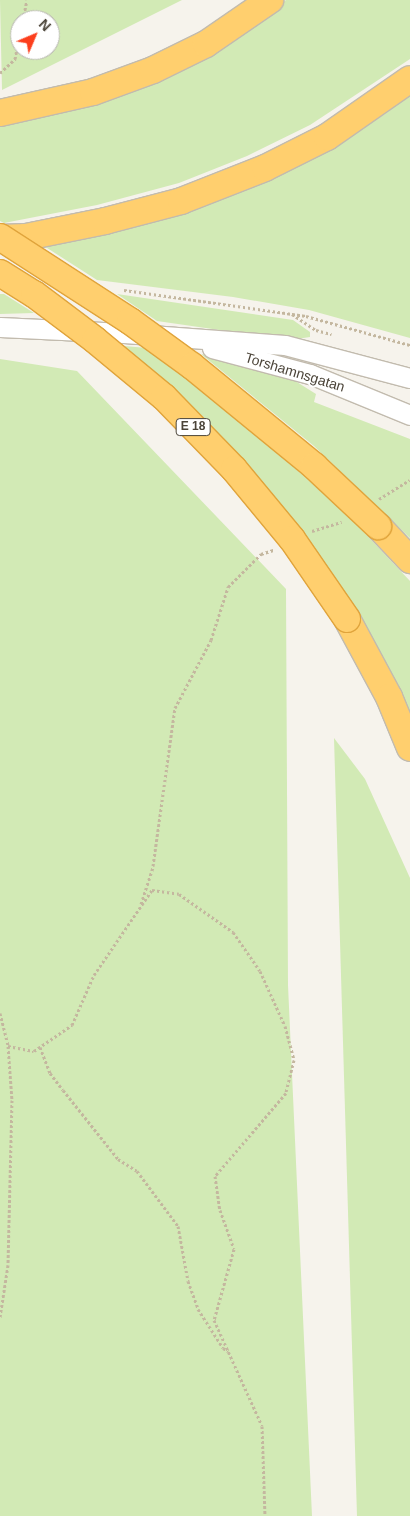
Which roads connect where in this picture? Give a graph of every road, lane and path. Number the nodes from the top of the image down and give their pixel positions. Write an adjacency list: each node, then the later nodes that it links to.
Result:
1 (270, 0): 5 (highway)
2 (13, 60): 3 (path)
3 (0, 72)
4 (410, 79): 6 (highway)
5 (0, 113)
6 (0, 238): 17 (highway, bridge)
7 (0, 273): 18 (highway, E 18, bridge)
8 (120, 290): 9 (path)
9 (292, 314): 11 (path); 13 (path)
10 (0, 327): 12 (street, Torshamnsgatan)
11 (331, 334)
12 (177, 339): 14 (street, Torshamnsgatan); 15 (street, Torshamnsgatan)
13 (410, 344)
14 (410, 378)
15 (410, 415)
16 (276, 549): 19 (path)
17 (410, 560)
18 (410, 748)
19 (140, 906): 22 (path); 24 (path)
20 (0, 1013): 21 (path)
21 (8, 1046): 22 (path); 23 (path)
22 (40, 1047): 24 (path)
23 (0, 1317)
24 (229, 1352): 25 (path)
25 (265, 1516)

